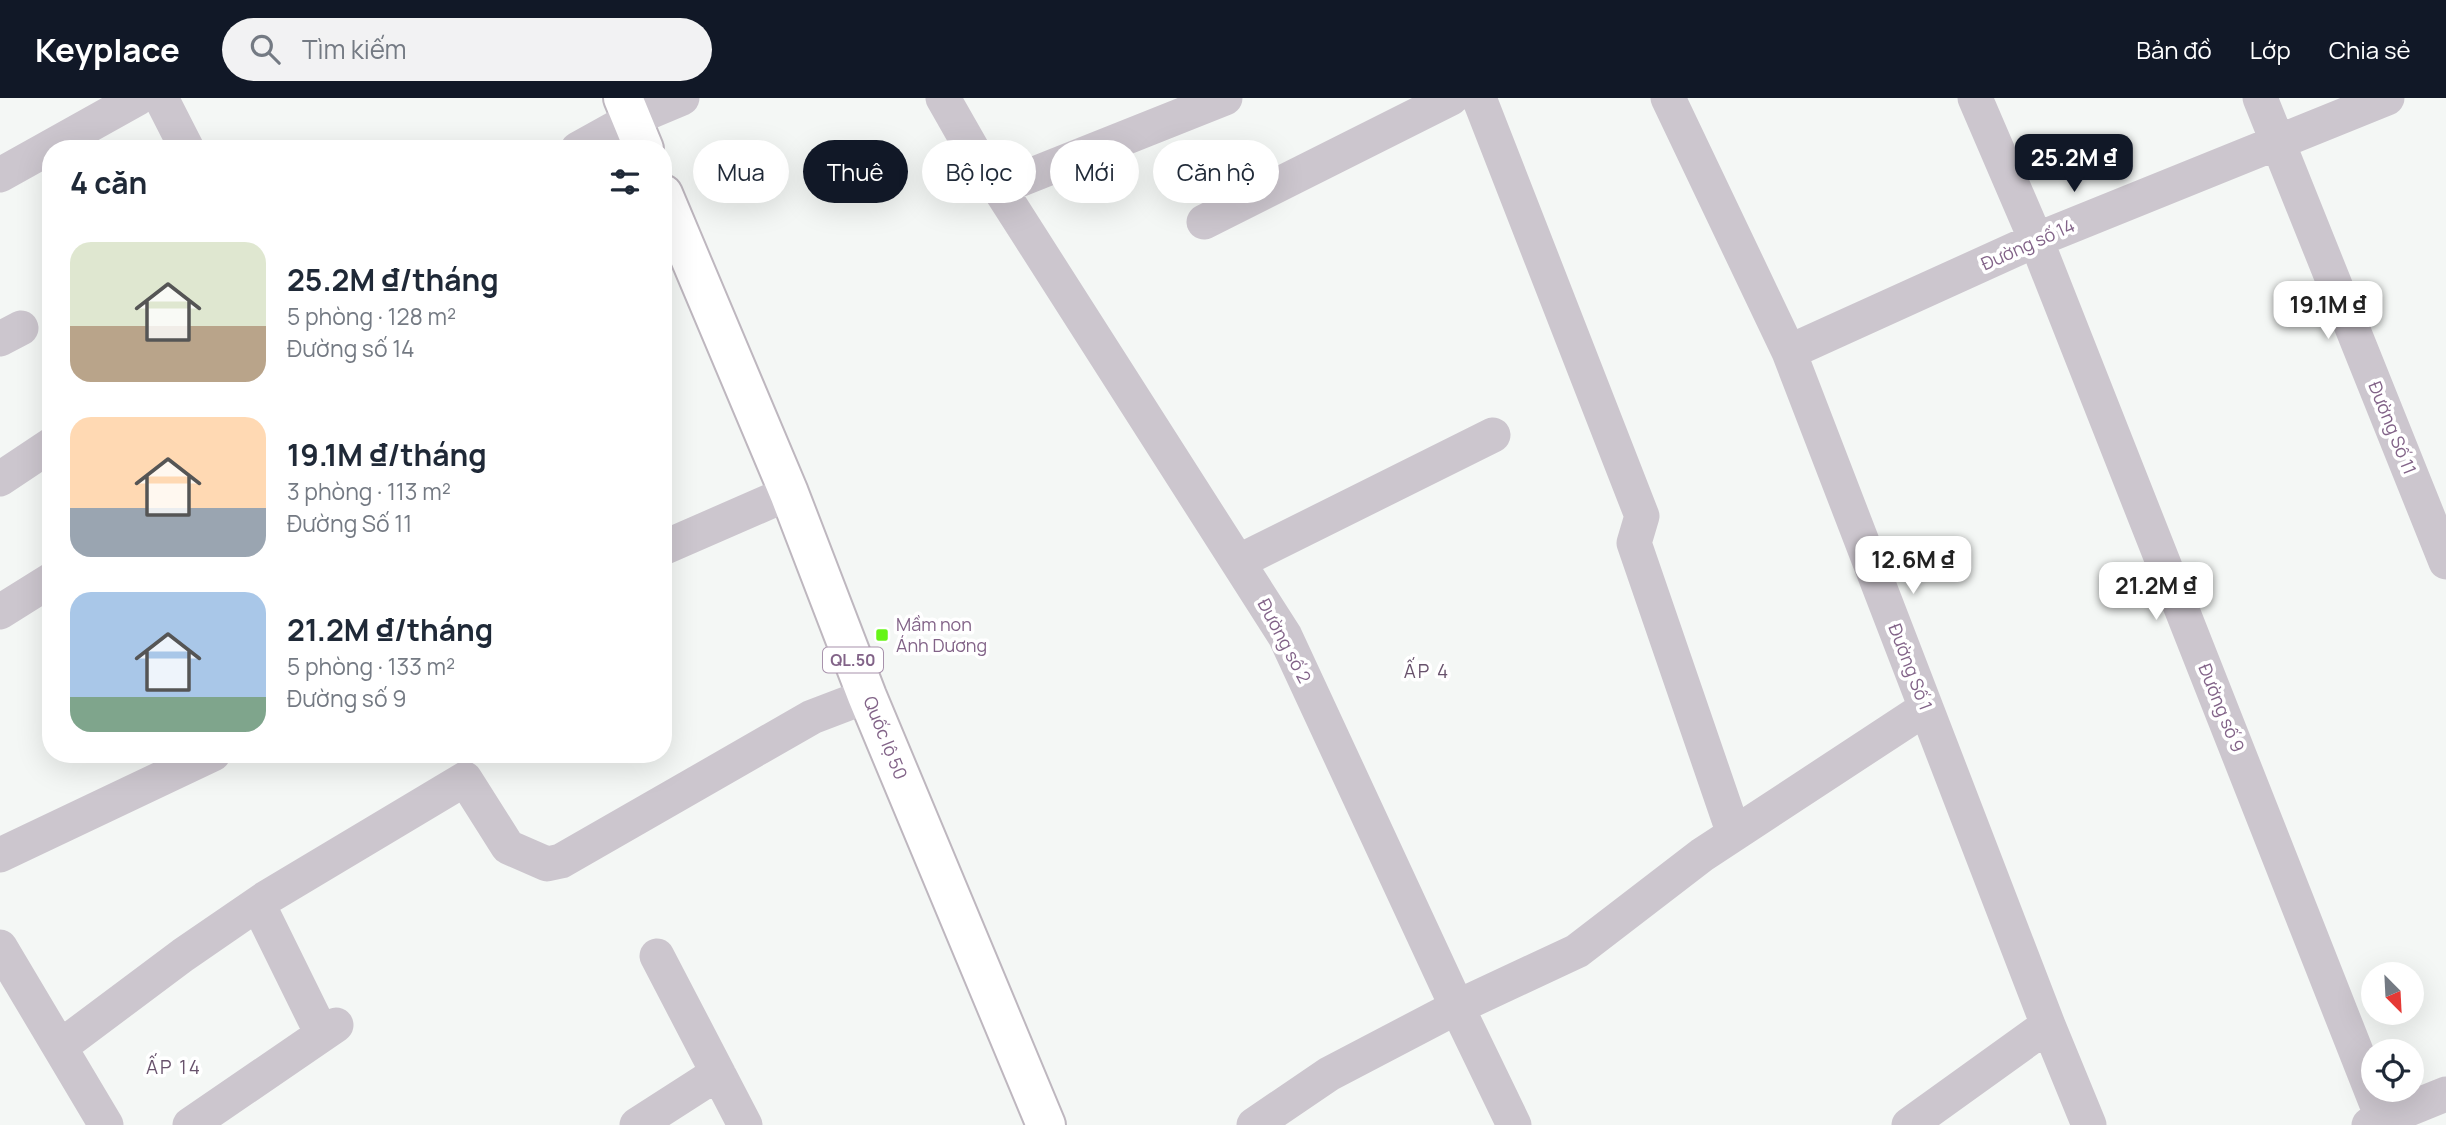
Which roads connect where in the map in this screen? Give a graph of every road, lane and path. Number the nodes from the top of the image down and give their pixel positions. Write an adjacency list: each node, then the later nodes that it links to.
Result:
1 (138, 98): 14 (street)
2 (161, 98): 15 (street)
3 (682, 98): 13 (street)
4 (943, 98): 17 (street, Đường số 2)
5 (1225, 98): 20 (street)
6 (1451, 98): 12 (street)
7 (1479, 98): 39 (street)
8 (1668, 98): 26 (street, Đường Số 1)
9 (1975, 98): 25 (street, Đường số 9)
10 (2260, 98): 18 (street, Đường Số 11)
11 (2387, 98): 18 (street, Đường số 14)
12 (1388, 112): 24 (street)
13 (633, 122): 16 (street)
14 (63, 140)
15 (182, 140)
16 (596, 140)
17 (967, 140)
18 (2278, 141): 25 (street, Đường số 14); 33 (street, Đường Số 11)
19 (42, 152): 21 (street)
20 (1036, 173)
21 (0, 175)
22 (1009, 203): 32 (street, Đường số 2)
23 (672, 215): 30 (main road, Quốc lộ 50 / QL.50)
24 (1203, 222)
25 (2036, 240): 26 (street, Đường số 14); 49 (street, Đường số 9)
26 (1788, 352): 37 (street, Đường Số 1)
27 (1493, 435): 32 (street)
28 (42, 451): 29 (street)
29 (0, 479)
30 (789, 492): 31 (street); 36 (main road, Quốc lộ 50 / QL.50)
31 (672, 544)
32 (1238, 562): 44 (street, Đường số 2)
33 (2446, 562)
34 (42, 586): 35 (street)
35 (0, 612)
36 (867, 696): 41 (street); 54 (main road, Quốc lộ 50 / QL.50)
37 (1926, 708): 39 (street); 45 (street, Đường Số 1)
38 (194, 763): 40 (street)
39 (1734, 834): 44 (street)
40 (0, 855)
41 (258, 904): 46 (street); 51 (street)
42 (0, 947): 46 (street)
43 (657, 956): 47 (street)
44 (1457, 1007): 55 (street); 56 (street, Đường số 2)
45 (2048, 1025): 57 (street); 58 (street, Đường Số 1)
46 (60, 1047): 50 (street)
47 (718, 1073): 52 (street); 53 (street)
48 (2446, 1094): 49 (street)
49 (2379, 1123)
50 (106, 1125)
51 (190, 1125)
52 (637, 1125)
53 (744, 1125)
54 (1046, 1125)
55 (1254, 1125)
56 (1514, 1125)
57 (1909, 1125)
58 (2090, 1125)

